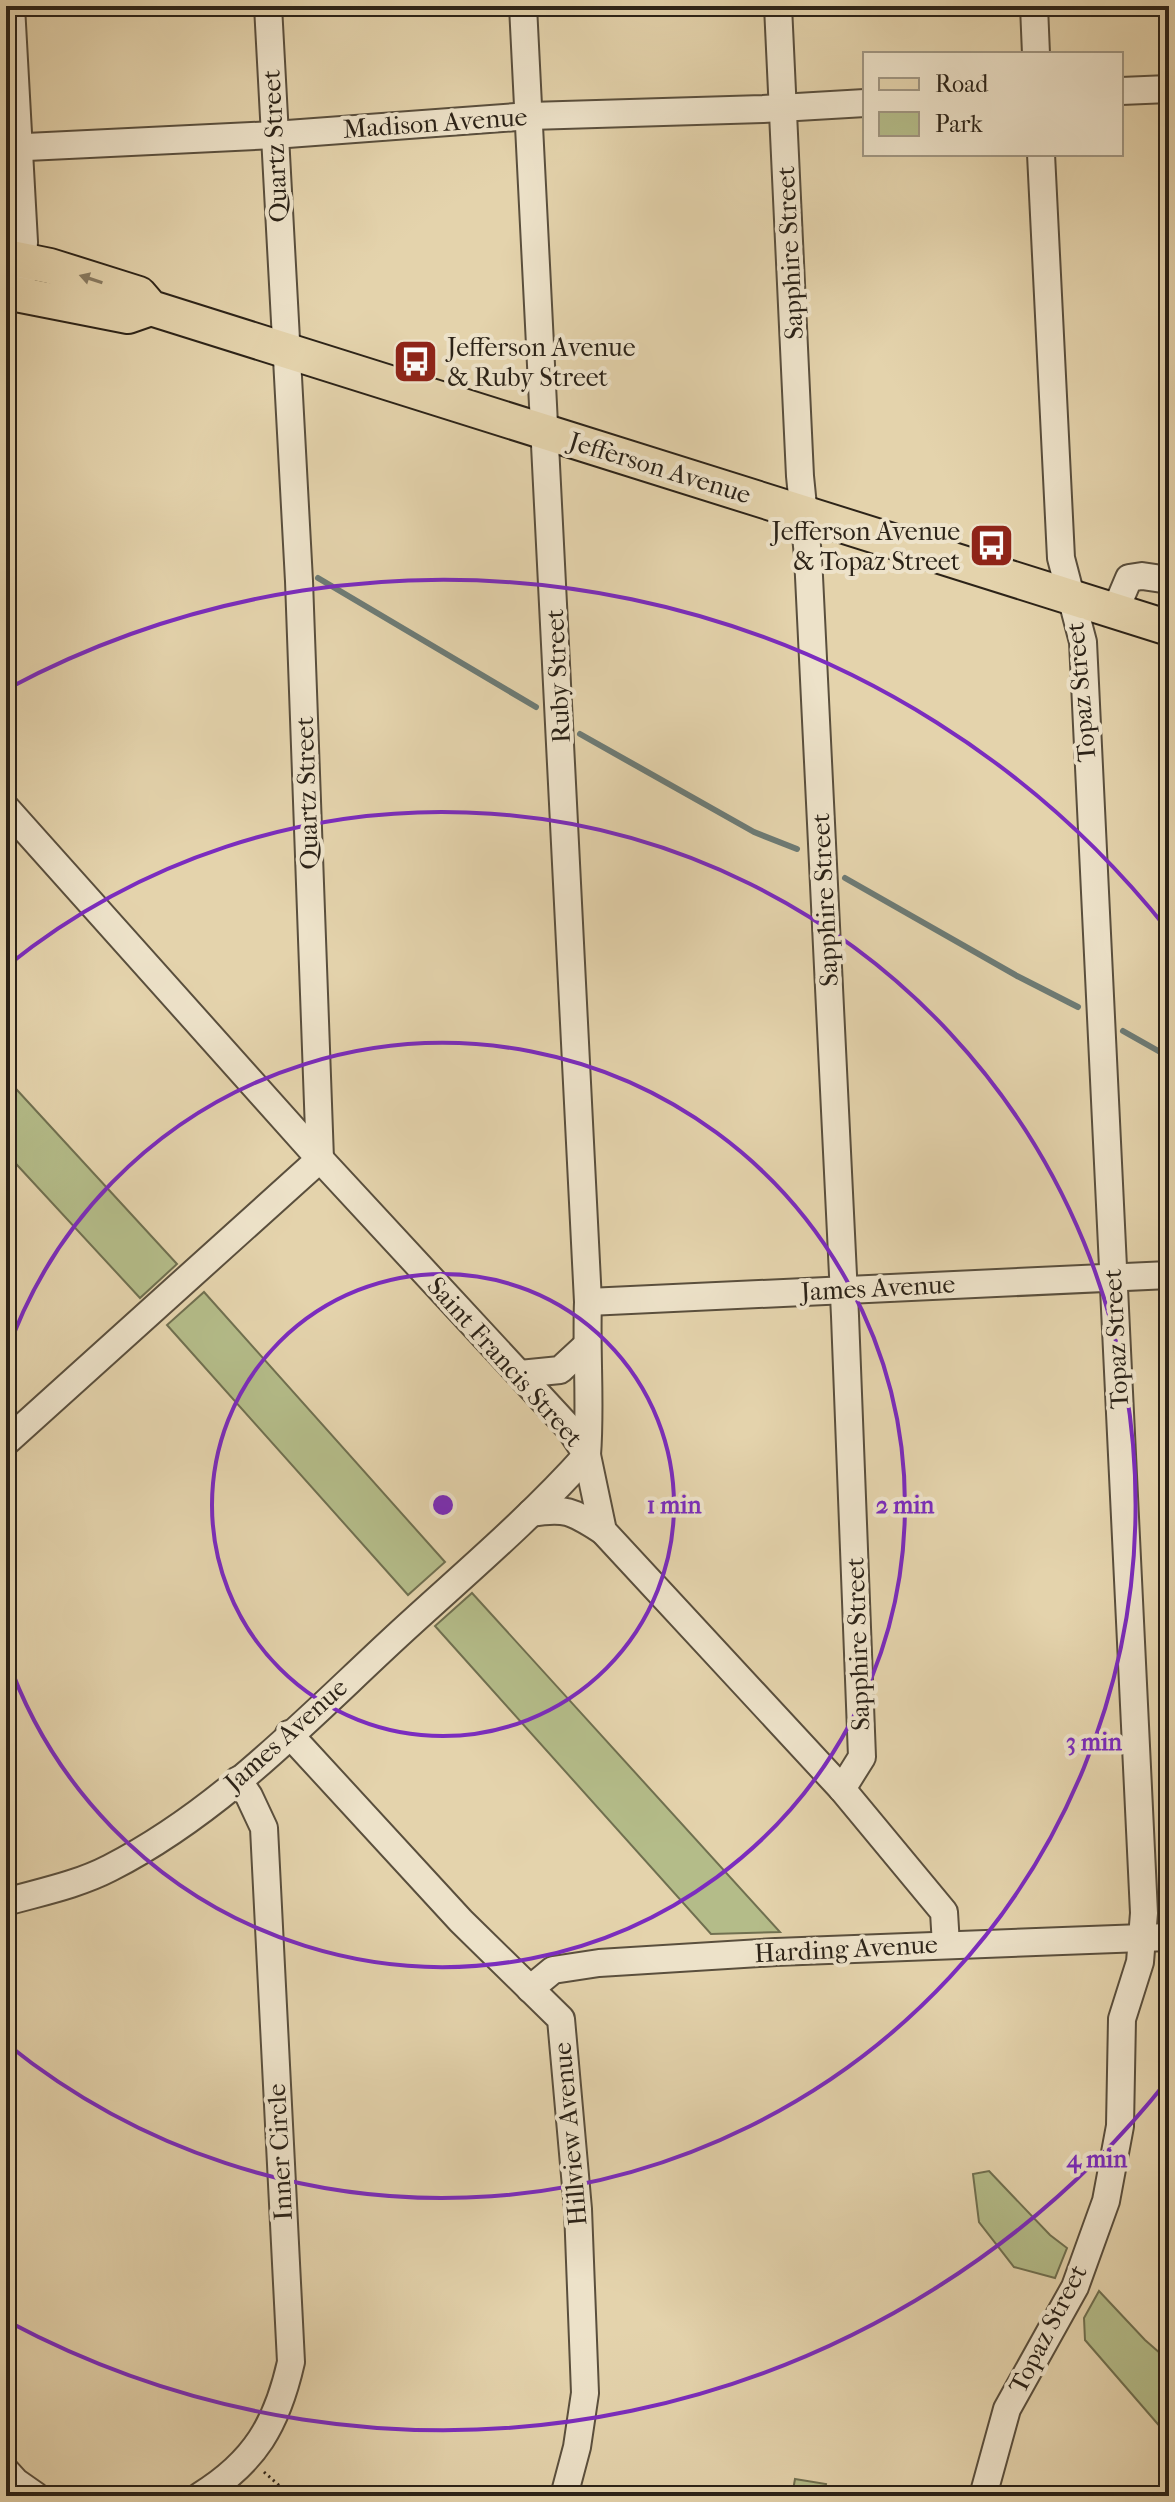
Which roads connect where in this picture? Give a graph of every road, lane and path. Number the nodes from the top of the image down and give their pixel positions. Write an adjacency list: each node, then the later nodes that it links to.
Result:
1 (11, 6): 13 (street)
2 (268, 6): 12 (street, Quartz Street)
3 (523, 6): 11 (street, Ruby Street)
4 (778, 6): 10 (street, Sapphire Street)
5 (1034, 6): 6 (street)
6 (1036, 52)
7 (1169, 89): 8 (street)
8 (1123, 91)
9 (863, 103): 10 (street, Madison Avenue)
10 (783, 108): 11 (street, Madison Avenue); 20 (street, Sapphire Street)
11 (530, 116): 12 (street, Madison Avenue); 19 (street, Ruby Street)
12 (274, 135): 13 (street, Madison Avenue); 18 (street, Quartz Street)
13 (12, 148): 15 (street)
14 (1041, 156): 22 (street, Topaz Street)
15 (15, 258): 16 (street); 17 (main road, Jefferson Avenue, one-way to 15)
16 (13, 293): 17 (main road, Jefferson Avenue)
17 (151, 308): 18 (main road, Jefferson Avenue)
18 (286, 350): 19 (main road, Jefferson Avenue); 26 (street, Quartz Street)
19 (545, 433): 20 (main road, Jefferson Avenue); 30 (street, Ruby Street)
20 (805, 513): 22 (main road, Jefferson Avenue); 29 (street, Sapphire Street)
21 (1169, 580): 23 (street)
22 (1071, 597): 23 (main road, Jefferson Avenue); 28 (street, Topaz Street)
23 (1115, 611): 24 (main road, Jefferson Avenue)
24 (1169, 628)
25 (6, 808): 26 (street, Saint Francis Street)
26 (320, 1159): 32 (street, Saint Francis Street); 33 (street)
27 (1169, 1275): 28 (street, James Avenue)
28 (1112, 1278): 29 (street, James Avenue); 42 (street, Topaz Street)
29 (843, 1289): 30 (street, James Avenue); 39 (street, Sapphire Street)
30 (588, 1302): 31 (street, Ruby Street)
31 (586, 1346): 32 (street); 34 (street, Ruby Street)
32 (520, 1374): 34 (street, Saint Francis Street)
33 (6, 1442)
34 (587, 1455): 35 (street, James Avenue); 36 (street, Saint Francis Street)
35 (531, 1513): 36 (street); 37 (street, James Avenue)
36 (603, 1531): 39 (street)
37 (289, 1734): 38 (street, James Avenue); 44 (street, Hillview Avenue)
38 (238, 1780): 40 (street, James Avenue); 45 (street, Inner Circle)
39 (842, 1789): 43 (street)
40 (6, 1902)
41 (1169, 1937): 42 (street, Harding Avenue)
42 (1142, 1938): 43 (street, Harding Avenue); 51 (street, Topaz Street)
43 (946, 1945): 44 (street, Harding Avenue)
44 (530, 1989): 50 (street, Hillview Avenue)
45 (248, 2457): 48 (street, Inner Circle); 49 (path)
46 (6, 2471): 47 (street)
47 (36, 2496)
48 (200, 2496)
49 (291, 2496)
50 (564, 2496)
51 (983, 2496)

